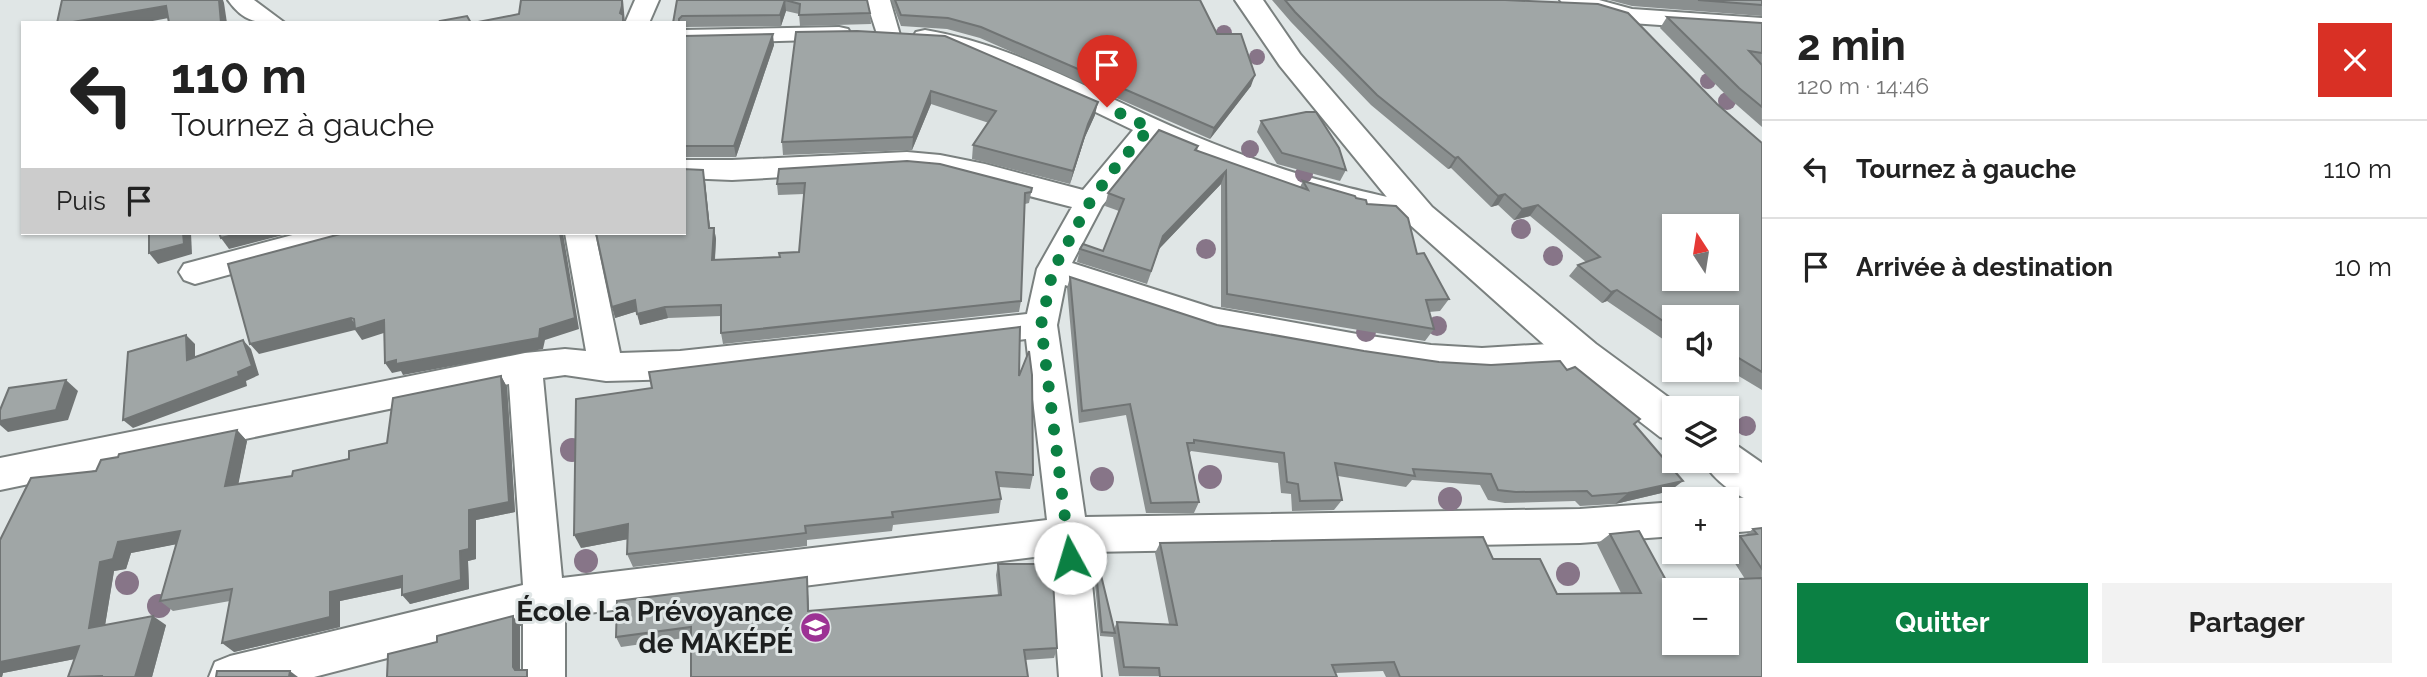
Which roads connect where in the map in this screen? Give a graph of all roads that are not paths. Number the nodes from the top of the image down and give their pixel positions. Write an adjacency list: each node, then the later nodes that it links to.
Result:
1 (240, 0): 7 (street)
2 (647, 0): 8 (street)
3 (878, 0): 10 (street)
4 (1249, 0): 16 (street)
5 (1572, 0): 6 (street)
6 (1631, 16): 9 (street); 12 (street)
7 (269, 21)
8 (638, 21)
9 (1762, 25)
10 (888, 35): 11 (street); 13 (street)
11 (686, 37)
12 (1657, 43)
13 (1150, 128): 15 (street); 16 (street)
14 (686, 169): 15 (street)
15 (1090, 202): 19 (street)
16 (1420, 215): 22 (street)
17 (333, 235): 20 (street)
18 (580, 235): 24 (street)
19 (1053, 270): 21 (street); 22 (street)
20 (195, 272)
21 (1041, 325): 24 (street); 32 (street)
22 (1582, 355): 25 (street)
23 (525, 367): 24 (street); 27 (street); 33 (street)
24 (606, 367)
25 (1662, 415)
26 (1739, 471): 28 (street)
27 (0, 474)
28 (1762, 487)
29 (1762, 513): 30 (street)
30 (1739, 515)
31 (1662, 520): 32 (street)
32 (1068, 534): 33 (street); 36 (street)
33 (544, 599): 34 (street); 35 (street)
34 (230, 677)
35 (544, 677)
36 (1080, 677)

